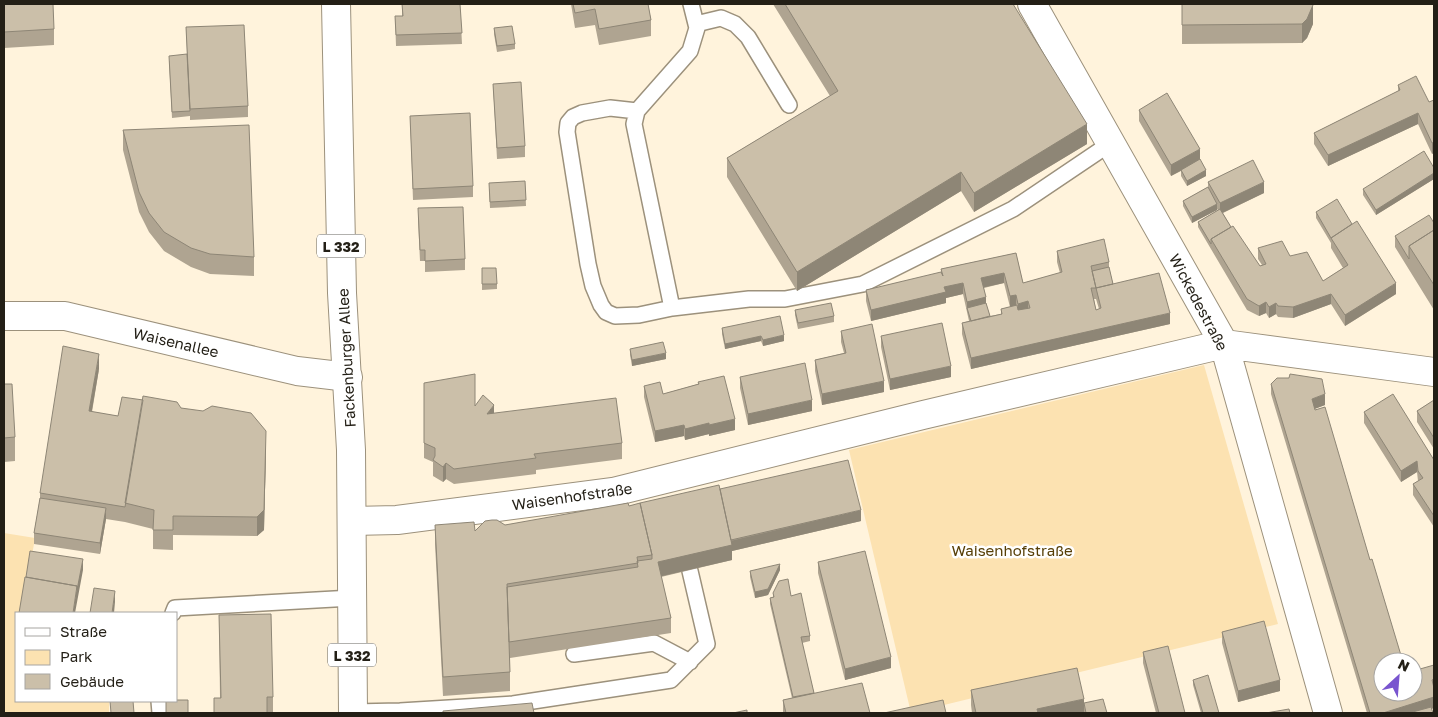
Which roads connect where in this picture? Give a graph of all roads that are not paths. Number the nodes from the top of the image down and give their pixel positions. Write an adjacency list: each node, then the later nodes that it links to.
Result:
1 (336, 4): 12 (street, Fackenburger Allee / L 332)
2 (691, 4): 4 (lane)
3 (1032, 4): 7 (street, Wickedestraße)
4 (696, 24): 5 (lane); 6 (lane)
5 (789, 105)
6 (638, 111): 8 (lane); 8 (lane)
7 (1111, 143): 8 (lane); 10 (street, Wickedestraße)
8 (672, 308)
9 (4, 316): 12 (street, Waisenallee)
10 (1224, 344): 11 (street, Waisenhofstraße); 13 (street, Waisenhofstraße); 20 (street, Wickedestraße)
11 (1434, 372)
12 (348, 377): 13 (street, Fackenburger Allee / L 332)
13 (352, 521): 15 (street, Fackenburger Allee / L 332)
14 (690, 571): 18 (lane)
15 (352, 598): 16 (lane); 19 (street, Fackenburger Allee / L 332)
16 (174, 612)
17 (574, 654): 18 (lane)
18 (690, 662): 19 (lane)
19 (353, 712)
20 (1328, 713)

